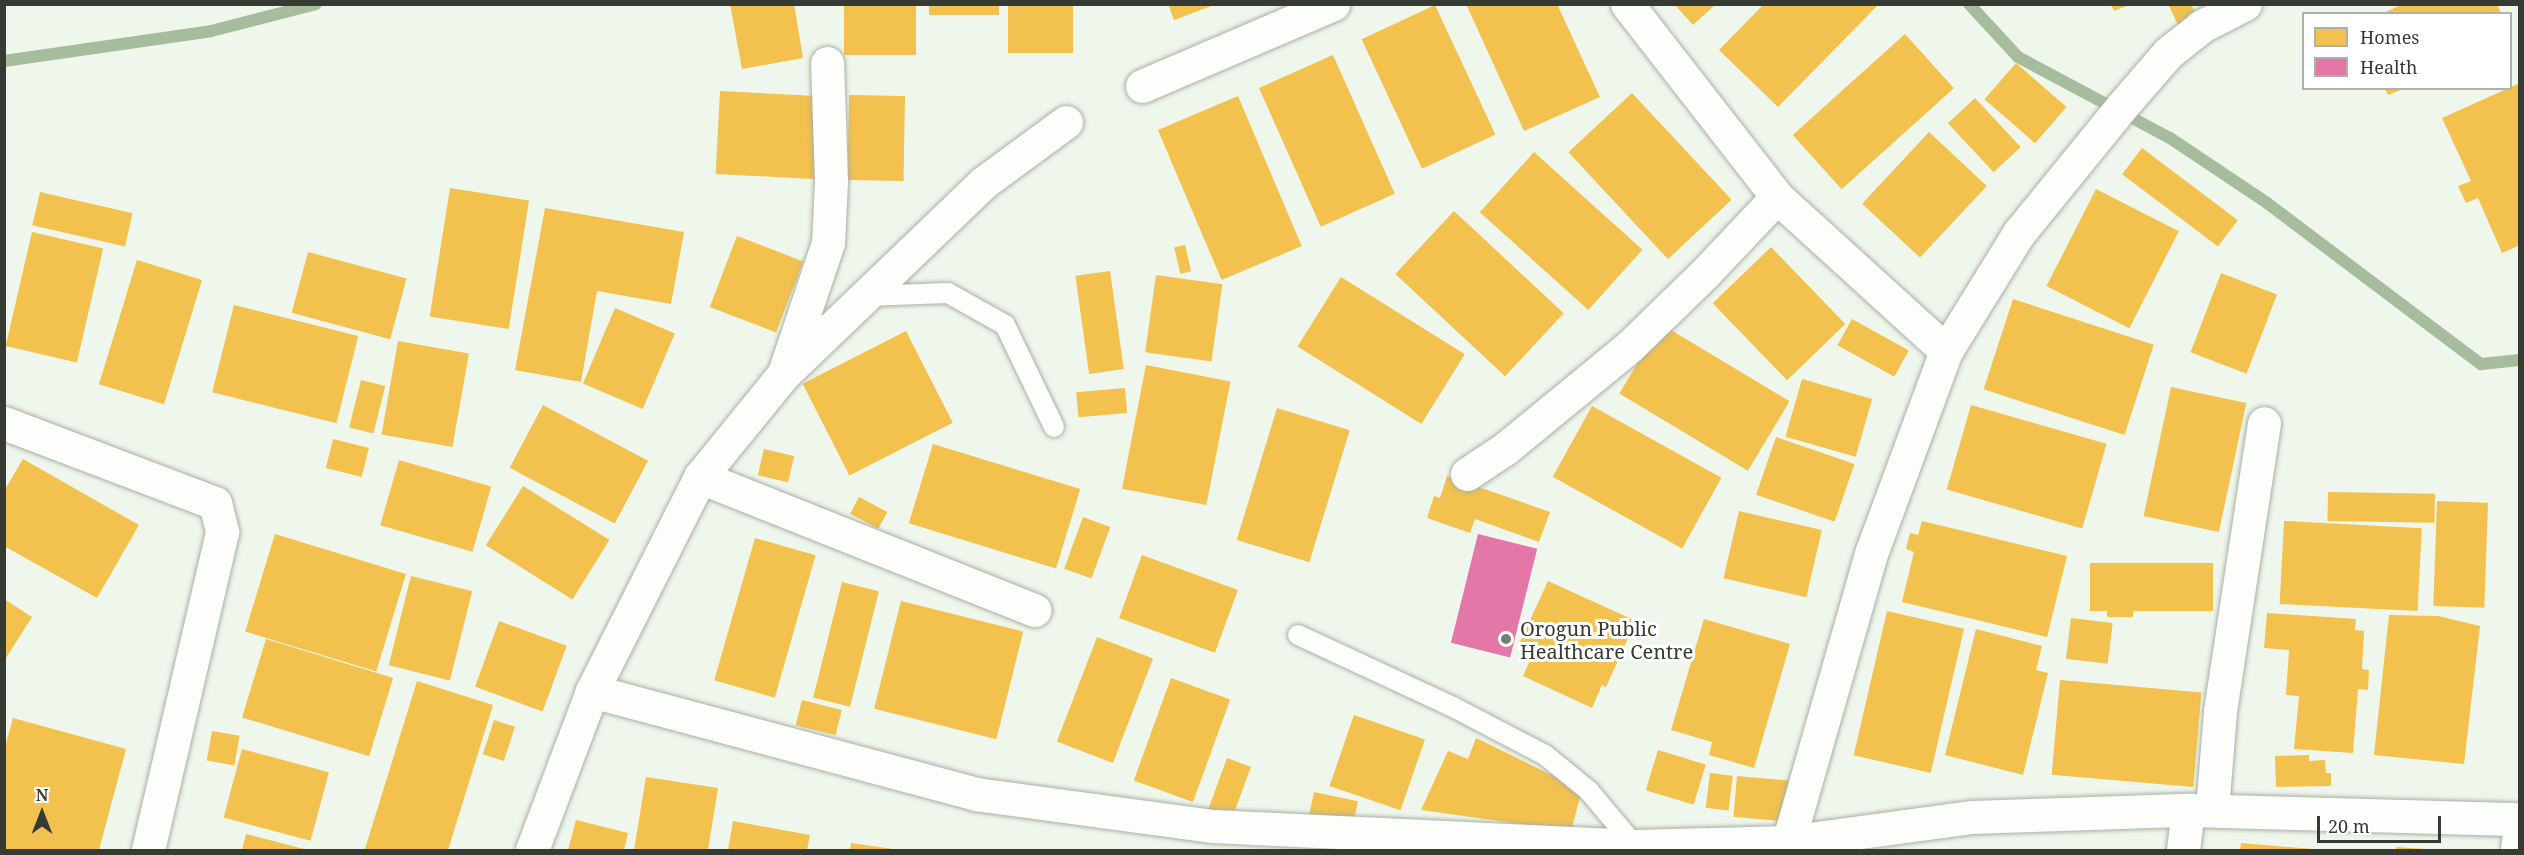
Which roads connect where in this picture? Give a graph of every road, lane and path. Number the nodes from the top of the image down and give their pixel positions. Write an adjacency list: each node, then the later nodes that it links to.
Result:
1 (1333, 4): 5 (street)
2 (1627, 4): 7 (street)
3 (2245, 4): 9 (street)
4 (826, 63): 10 (street)
5 (1142, 86)
6 (1066, 122): 8 (street)
7 (1777, 196): 9 (street); 14 (street)
8 (865, 296): 10 (street); 13 (lane)
9 (1946, 351): 22 (street)
10 (783, 375): 15 (street)
11 (4, 423): 23 (street)
12 (2264, 423): 19 (street)
13 (1054, 427)
14 (1467, 474)
15 (700, 477): 16 (street); 18 (street)
16 (1034, 610)
17 (1298, 635): 21 (lane)
18 (592, 691): 21 (street); 24 (street)
19 (2200, 809): 20 (street); 22 (street); 25 (street)
20 (2520, 822): 26 (street)
21 (1635, 846): 22 (street)
22 (1787, 846)
23 (148, 850)
24 (532, 850)
25 (2183, 850)
26 (2517, 850)

